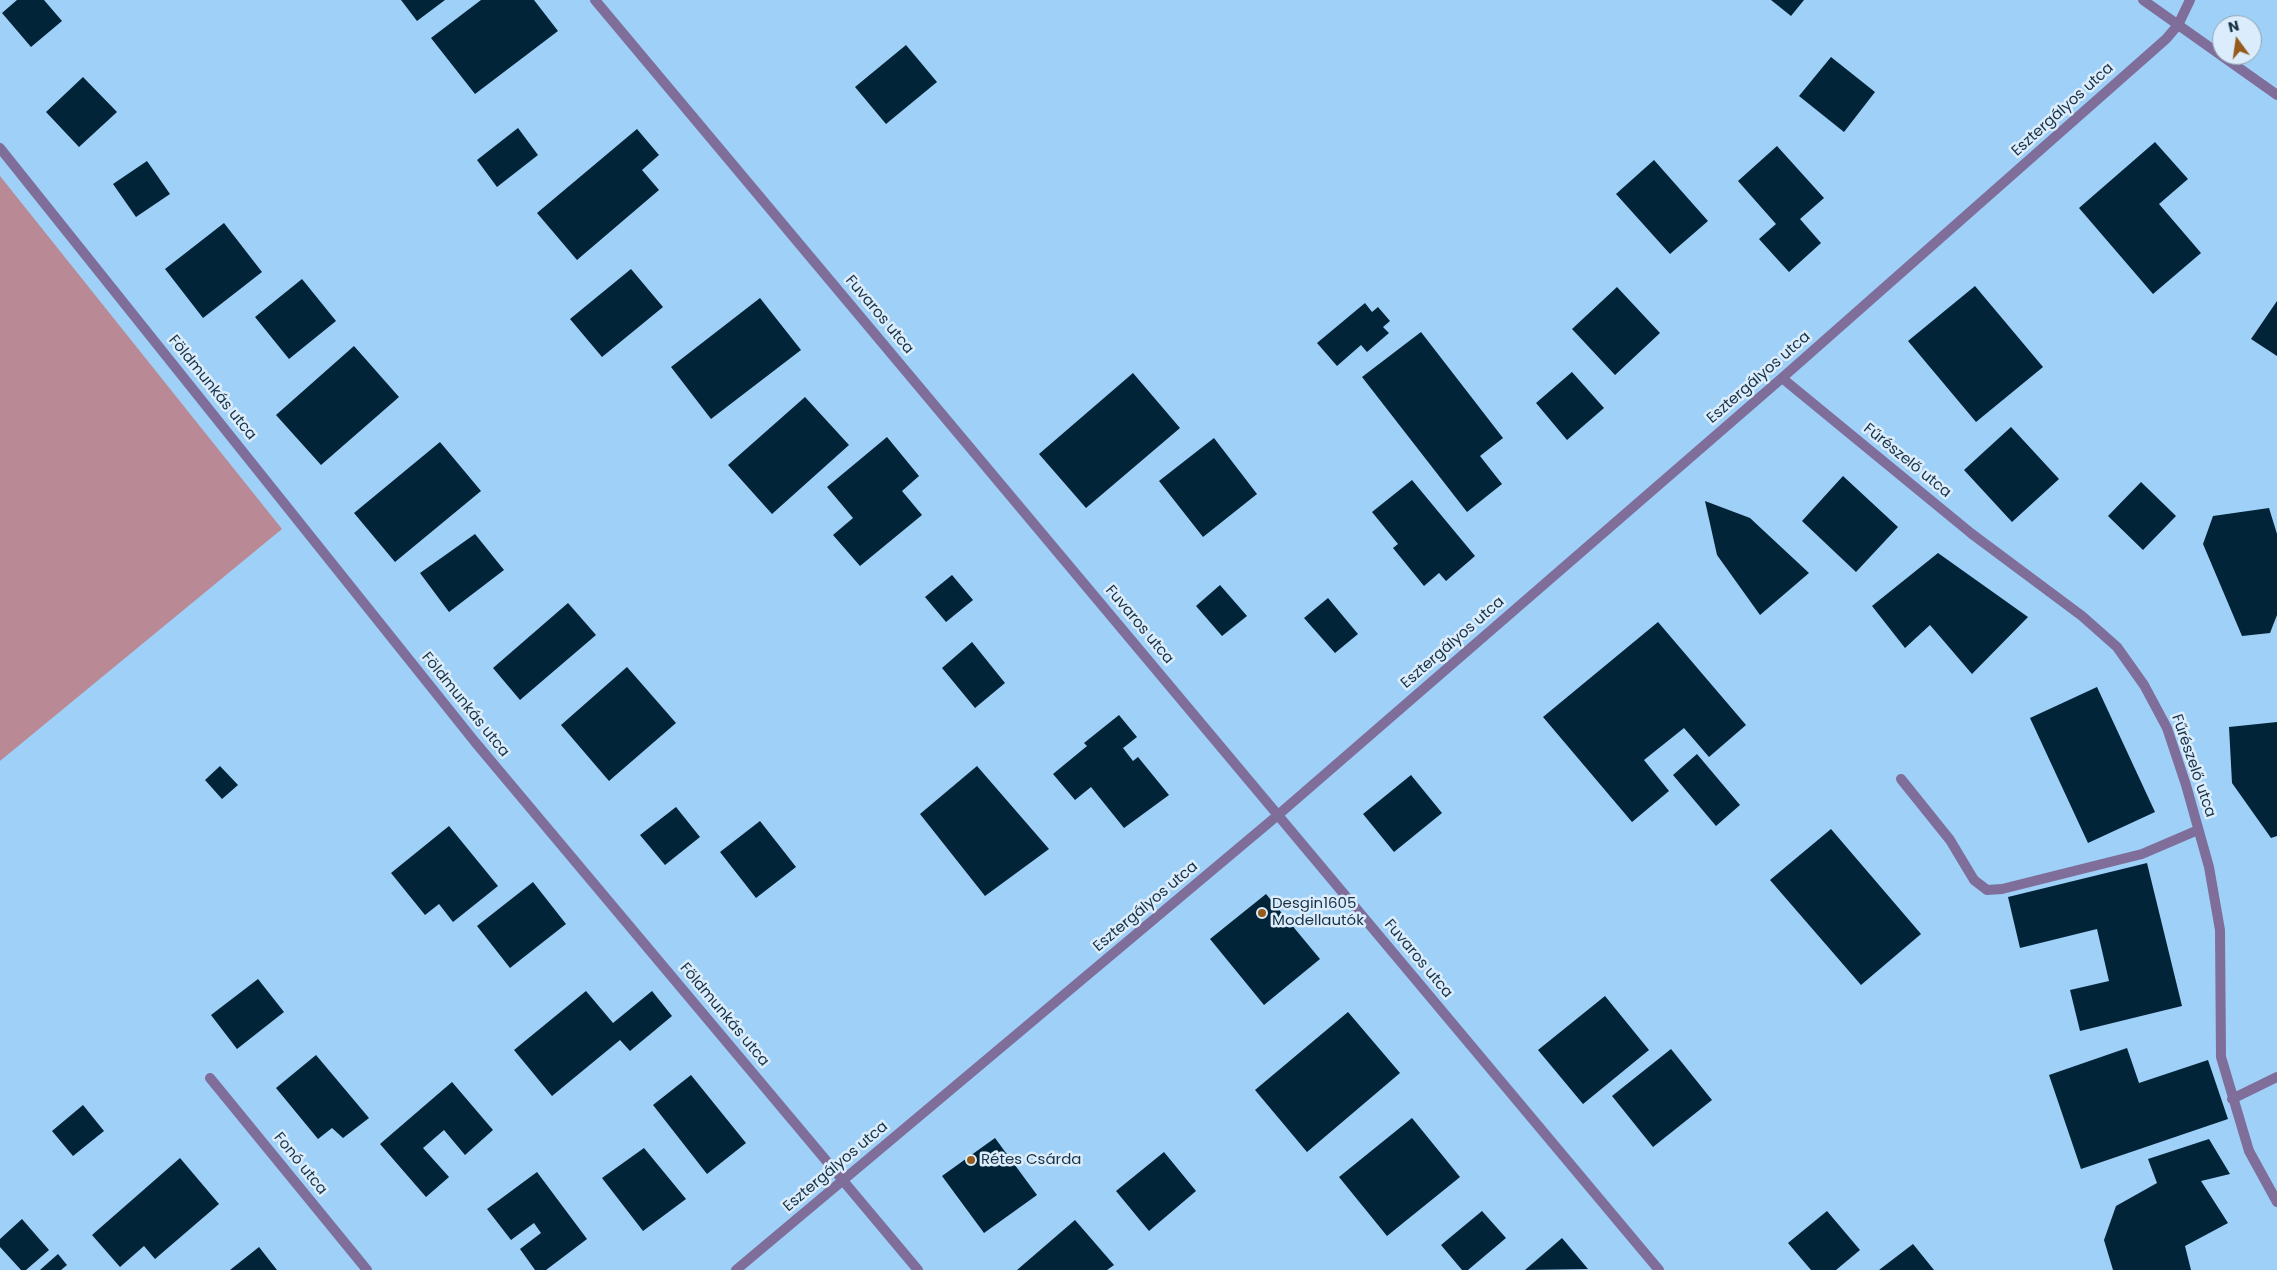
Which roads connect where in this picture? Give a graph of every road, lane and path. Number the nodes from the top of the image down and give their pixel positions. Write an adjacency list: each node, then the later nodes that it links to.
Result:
1 (595, 0): 9 (street, Fuvaros utca)
2 (2143, 0): 4 (street)
3 (2190, 0): 4 (street, Esztergályos utca)
4 (2178, 25): 5 (street); 7 (street, Esztergályos utca)
5 (2277, 95)
6 (0, 148): 14 (street, Földmunkás utca)
7 (1782, 378): 9 (street, Esztergályos utca); 10 (street, Fűrészelő utca)
8 (1901, 779): 10 (street)
9 (1278, 815): 14 (street, Esztergályos utca); 19 (street, Fuvaros utca)
10 (2198, 830): 13 (street, Fűrészelő utca)
11 (2277, 1077): 13 (street)
12 (210, 1078): 16 (street, Fonó utca)
13 (2232, 1099): 15 (street, Fűrészelő utca)
14 (844, 1181): 17 (street, Esztergályos utca); 18 (street, Földmunkás utca)
15 (2277, 1202)
16 (367, 1270)
17 (736, 1270)
18 (918, 1270)
19 (1659, 1270)

